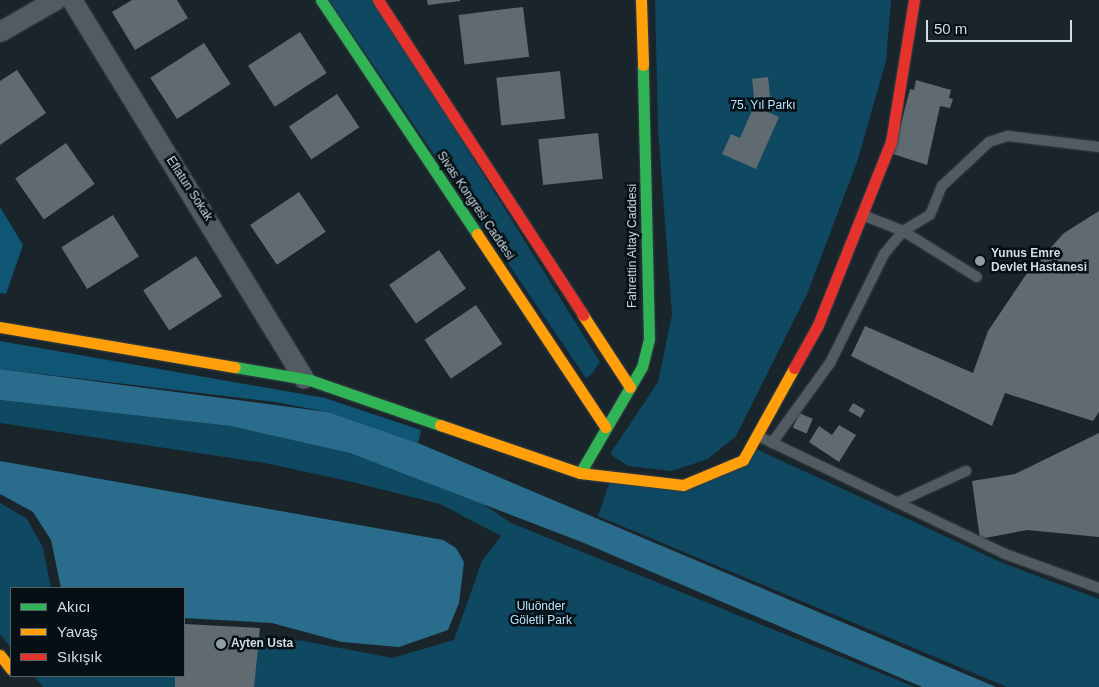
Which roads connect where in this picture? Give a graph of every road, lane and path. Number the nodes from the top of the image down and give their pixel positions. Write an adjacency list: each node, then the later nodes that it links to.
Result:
1 (56, 0): 7 (street)
2 (72, 0): 13 (street, Eflatun Sokak)
3 (321, 0): 15 (main road, Sivas Kongresi Caddesi)
4 (378, 0): 14 (main road)
5 (641, 0): 14 (main road, Fahrettin Altay Caddesi)
6 (914, 0): 9 (main road)
7 (0, 32)
8 (1099, 147): 10 (lane)
9 (865, 216): 10 (lane); 16 (main road)
10 (903, 232): 11 (lane); 17 (lane)
11 (977, 277)
12 (0, 327): 13 (main road)
13 (304, 379): 19 (main road)
14 (630, 387): 15 (main road, Fahrettin Altay Caddesi)
15 (605, 427): 19 (main road, Fahrettin Altay Caddesi)
16 (757, 436): 17 (lane); 19 (main road)
17 (772, 442): 20 (lane)
18 (966, 472): 20 (lane)
19 (580, 474)
20 (898, 502): 21 (lane)
21 (1099, 588)
22 (0, 655): 23 (main road)
23 (10, 668)

